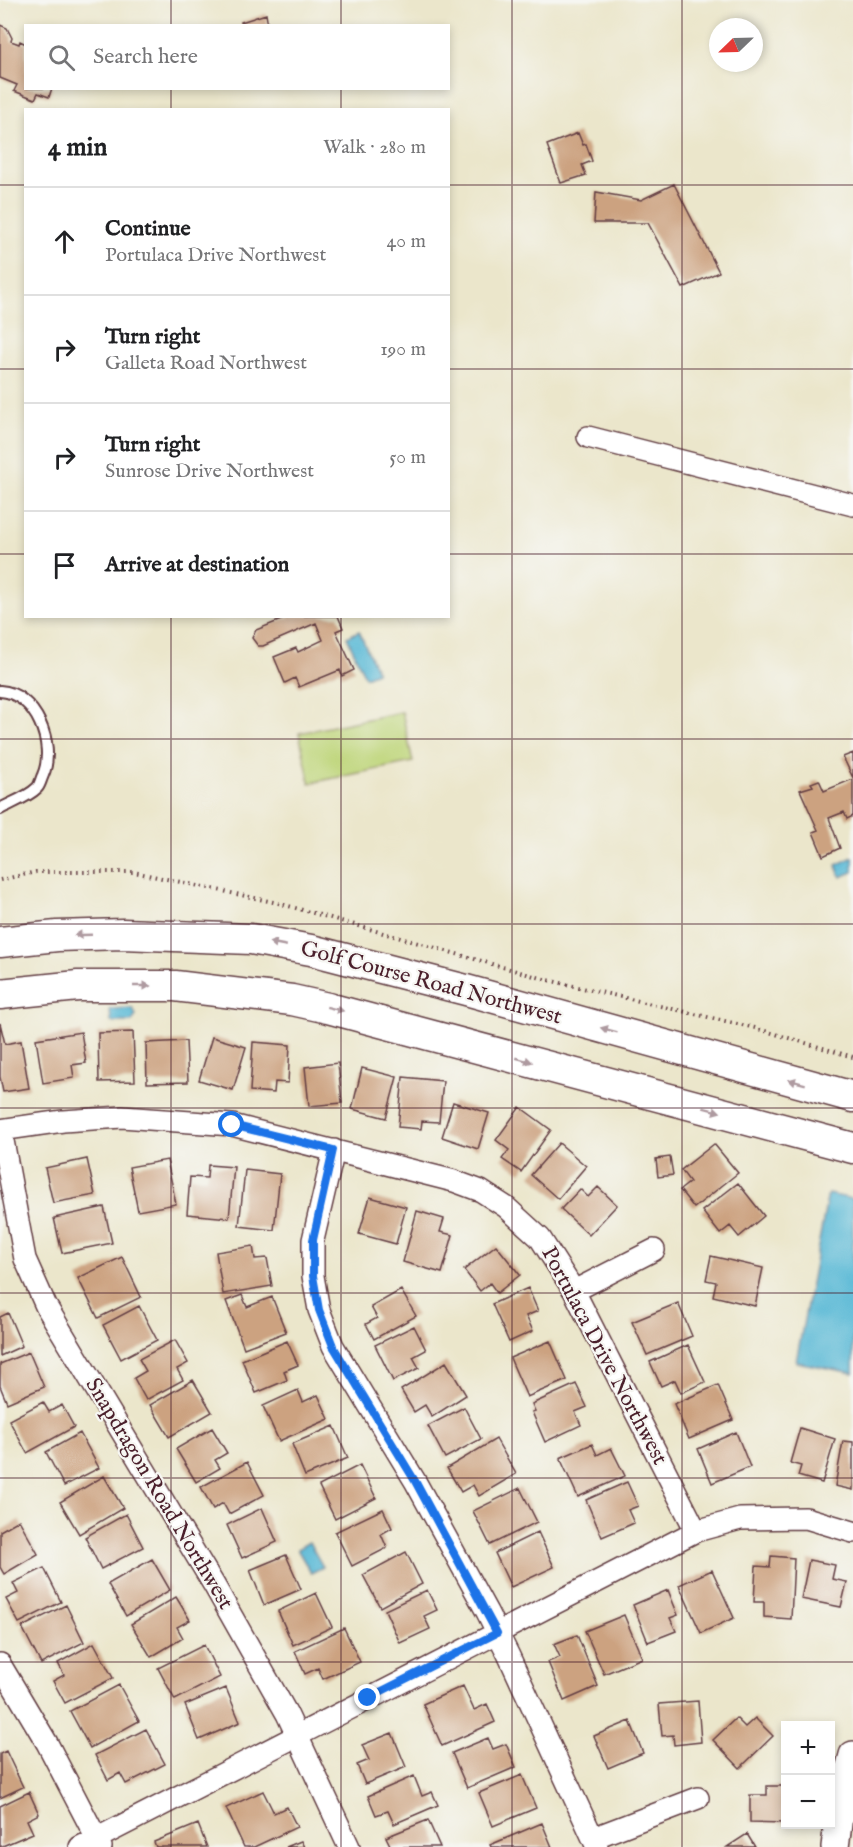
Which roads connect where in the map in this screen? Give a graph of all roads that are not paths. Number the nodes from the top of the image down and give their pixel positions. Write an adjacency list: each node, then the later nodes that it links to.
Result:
1 (588, 437): 2 (street)
2 (853, 505)
3 (0, 691): 4 (lane)
4 (0, 809)
5 (0, 942): 7 (main road, Golf Course Road Northwest, one-way to 5)
6 (0, 994): 9 (main road, one-way to 9)
7 (853, 1097)
8 (1, 1130): 10 (street, Portulaca Drive Northwest); 17 (street, Snapdragon Road Northwest)
9 (853, 1148)
10 (333, 1150): 12 (street, Portulaca Drive Northwest); 15 (street)
11 (654, 1250): 12 (street)
12 (574, 1291): 13 (street, Portulaca Drive Northwest)
13 (696, 1531): 14 (street); 15 (street)
14 (853, 1532)
15 (497, 1633): 17 (street); 20 (street)
16 (0, 1664): 21 (street)
17 (297, 1734): 21 (street); 22 (street, Snapdragon Road Northwest)
18 (853, 1755): 23 (street)
19 (698, 1798): 20 (street)
20 (595, 1842)
21 (93, 1844)
22 (349, 1847)
23 (835, 1847)

